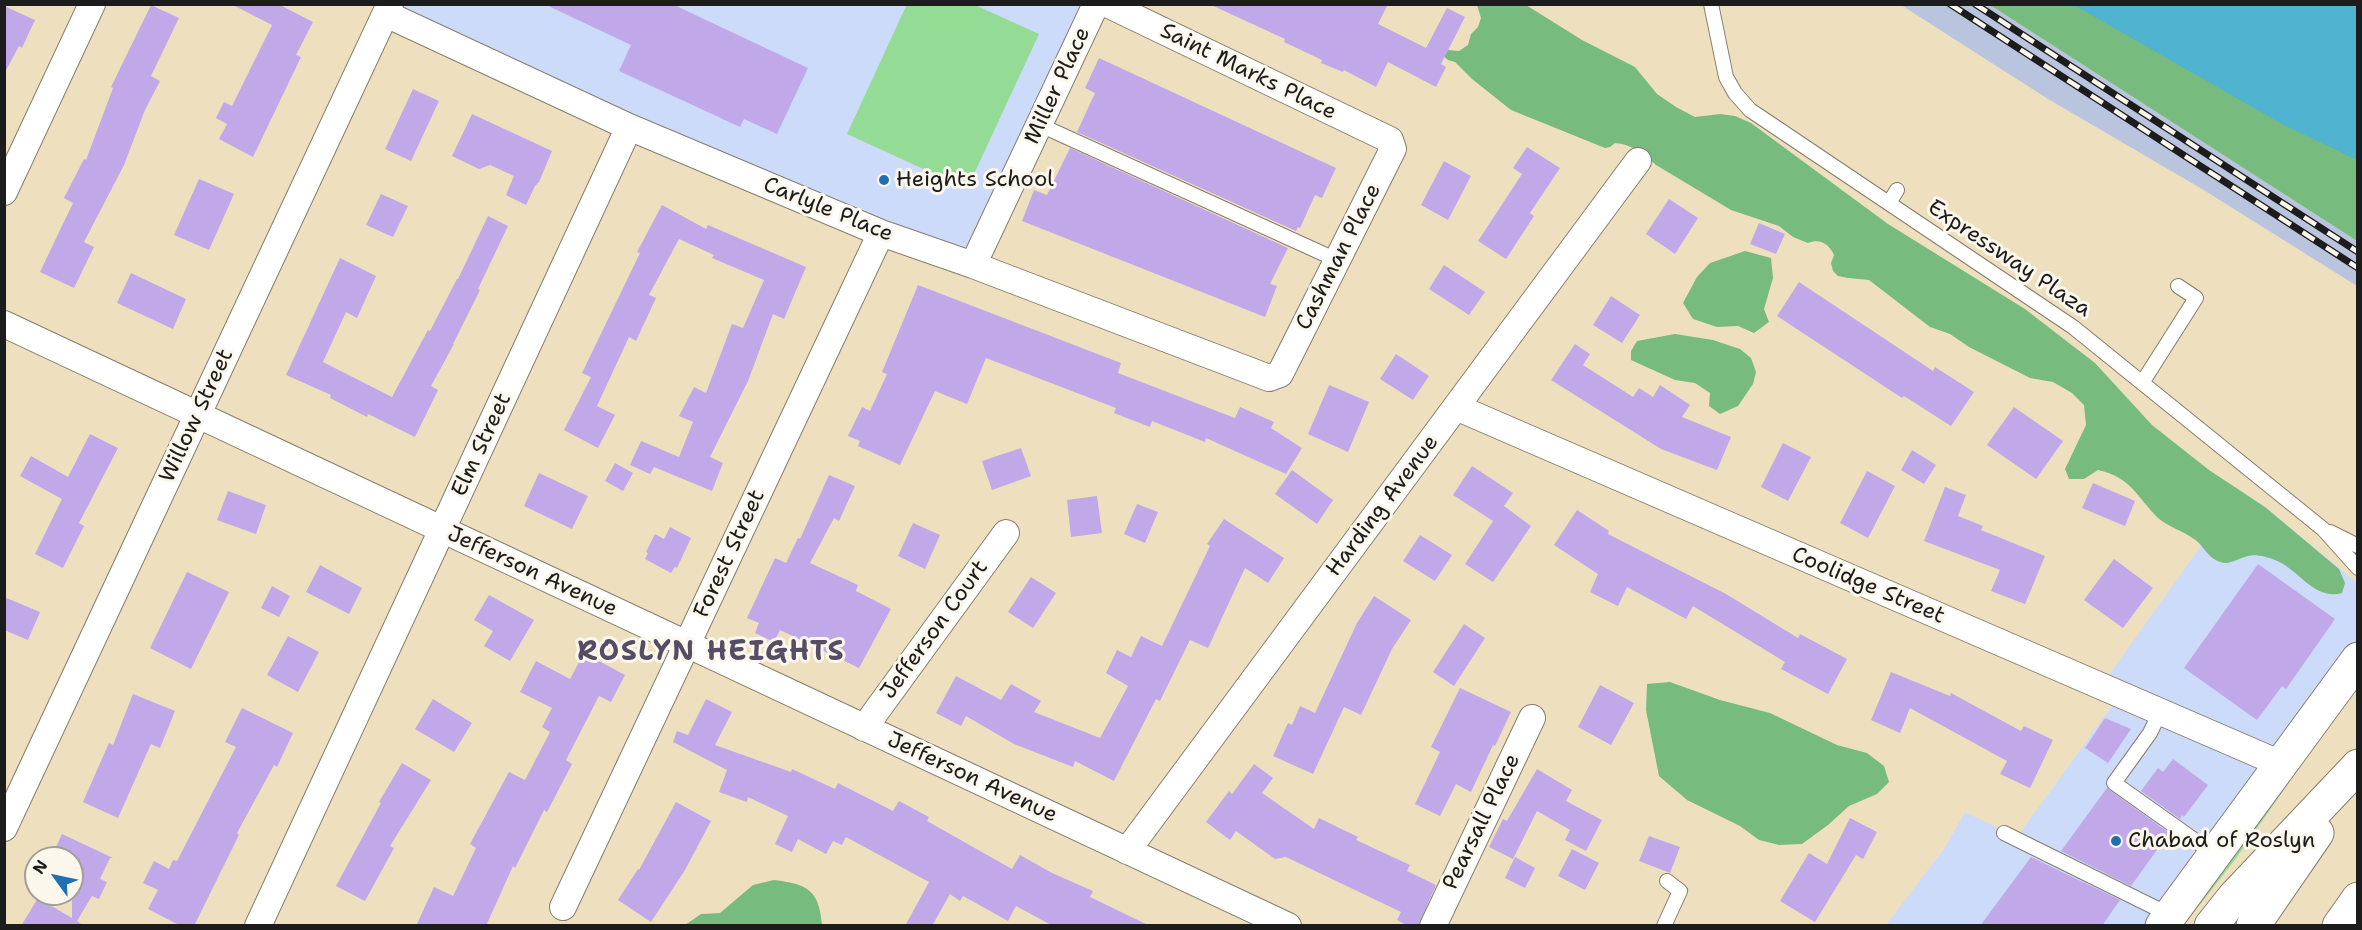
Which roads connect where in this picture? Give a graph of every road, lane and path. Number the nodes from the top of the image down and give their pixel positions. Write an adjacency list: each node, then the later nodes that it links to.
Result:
1 (92, 4): 11 (street)
2 (1096, 4): 6 (street, Miller Place)
3 (1107, 4): 8 (street, Saint Marks Place)
4 (1711, 4): 12 (lane, Expressway Plaza)
5 (388, 9): 7 (street, Carlyle Place); 21 (street, Willow Street)
6 (1040, 124): 14 (lane); 15 (street, Miller Place)
7 (630, 128): 13 (street, Carlyle Place); 23 (street, Elm Street)
8 (1390, 140): 14 (street, Cashman Place)
9 (1638, 161): 20 (street, Harding Avenue)
10 (1897, 190): 12 (lane)
11 (4, 192)
12 (1889, 203): 19 (lane, Expressway Plaza)
13 (881, 233): 15 (street, Carlyle Place); 27 (street, Forest Street)
14 (1337, 260): 18 (street, Cashman Place)
15 (973, 265): 18 (street, Carlyle Place)
16 (2178, 286): 19 (lane)
17 (4, 324): 21 (street, Jefferson Avenue)
18 (1280, 374)
19 (2142, 383): 22 (lane, Expressway Plaza)
20 (1456, 407): 29 (street, Coolidge Street); 37 (street, Harding Avenue)
21 (197, 415): 23 (street, Jefferson Avenue); 35 (street, Willow Street)
22 (2323, 529): 25 (lane, Expressway Plaza); 26 (lane, Expressway Plaza)
23 (443, 530): 27 (street, Jefferson Avenue); 42 (street, Elm Street)
24 (1006, 533): 31 (street, Jefferson Court)
25 (2358, 546)
26 (2358, 568)
27 (687, 644): 31 (street, Jefferson Avenue); 40 (street, Forest Street)
28 (2358, 659): 32 (main road)
29 (2160, 712): 32 (street, Coolidge Street); 38 (lane)
30 (1532, 718): 44 (street, Pearsall Place)
31 (864, 728): 37 (street, Jefferson Avenue)
32 (2281, 764): 38 (main road)
33 (2358, 766): 46 (main road)
34 (2358, 774): 47 (main road)
35 (4, 828)
36 (2004, 833): 41 (lane)
37 (1127, 851): 43 (street, Jefferson Avenue)
38 (2214, 854): 41 (main road)
39 (1666, 881): 45 (lane)
40 (562, 907)
41 (2166, 920)
42 (262, 924)
43 (1288, 926)
44 (1432, 926)
45 (1664, 926)
46 (2211, 926)
47 (2253, 926)

